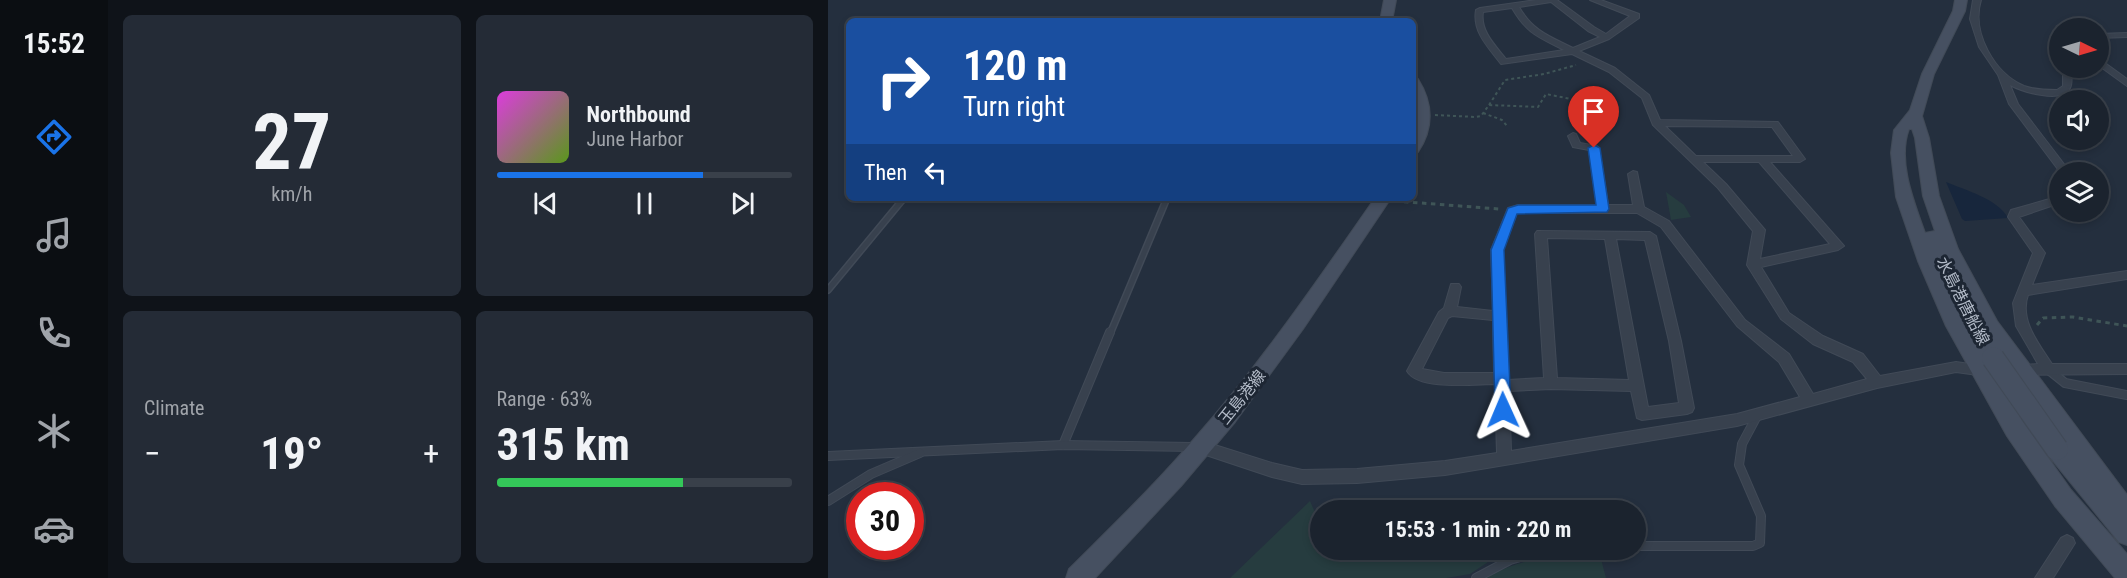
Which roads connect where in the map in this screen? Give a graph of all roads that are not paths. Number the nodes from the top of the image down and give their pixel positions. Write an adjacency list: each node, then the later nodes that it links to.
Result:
1 (1390, 0): 7 (main road)
2 (1552, 0): 6 (street); 10 (street)
3 (1594, 0): 10 (street)
4 (1961, 0): 17 (main road)
5 (1977, 0): 13 (street)
6 (1515, 6): 11 (street); 11 (street)
7 (1387, 18)
8 (2127, 35): 9 (street)
9 (2109, 36)
10 (1606, 37): 11 (street)
11 (1572, 51): 18 (street)
12 (2109, 69): 15 (street)
13 (2001, 75): 14 (street); 23 (street)
14 (2067, 78)
15 (2127, 83)
16 (1416, 87): 20 (main road)
17 (1914, 113): 39 (main road); 42 (main road)
18 (1656, 123): 21 (street); 22 (street)
19 (1573, 136): 29 (street)
20 (1416, 143)
21 (1693, 159): 22 (street); 32 (street)
22 (1762, 159): 32 (street)
23 (2058, 162)
24 (1633, 174): 30 (street)
25 (902, 201): 35 (lane)
26 (1166, 201): 50 (lane)
27 (1381, 201): 51 (main road, 玉島港線)
28 (2049, 202): 36 (street)
29 (1603, 209): 30 (street); 38 (street)
30 (1639, 209): 48 (street)
31 (1610, 235): 45 (street); 46 (street); 46 (street)
32 (1753, 265): 44 (street)
33 (2127, 275): 36 (street)
34 (1455, 287): 37 (street)
35 (828, 290)
36 (2024, 291): 40 (street)
37 (1450, 311): 38 (street); 43 (street)
38 (1500, 316): 43 (street)
39 (1987, 364): 42 (street); 44 (street); 57 (main road, 水島港唐船線, bridge); 61 (main road)
40 (2047, 368): 41 (street); 42 (street); 47 (lane)
41 (2127, 369)
42 (2021, 370): 56 (main road)
43 (1502, 382): 45 (street); 54 (street)
44 (1877, 382): 48 (street)
45 (1551, 383): 46 (street)
46 (1635, 386)
47 (2127, 395)
48 (1809, 400): 49 (street)
49 (1758, 414): 54 (street); 59 (lane)
50 (1063, 445): 51 (lane); 52 (lane)
51 (1202, 447): 54 (street); 62 (main road, 玉島港線)
52 (923, 452): 53 (lane); 55 (lane)
53 (828, 456)
54 (1504, 457)
55 (828, 501)
56 (2127, 512)
57 (2127, 534)
58 (2067, 543): 64 (street)
59 (1646, 546)
60 (1507, 560): 63 (lane)
61 (2127, 573)
62 (1078, 578)
63 (1476, 578)
64 (2043, 578)

